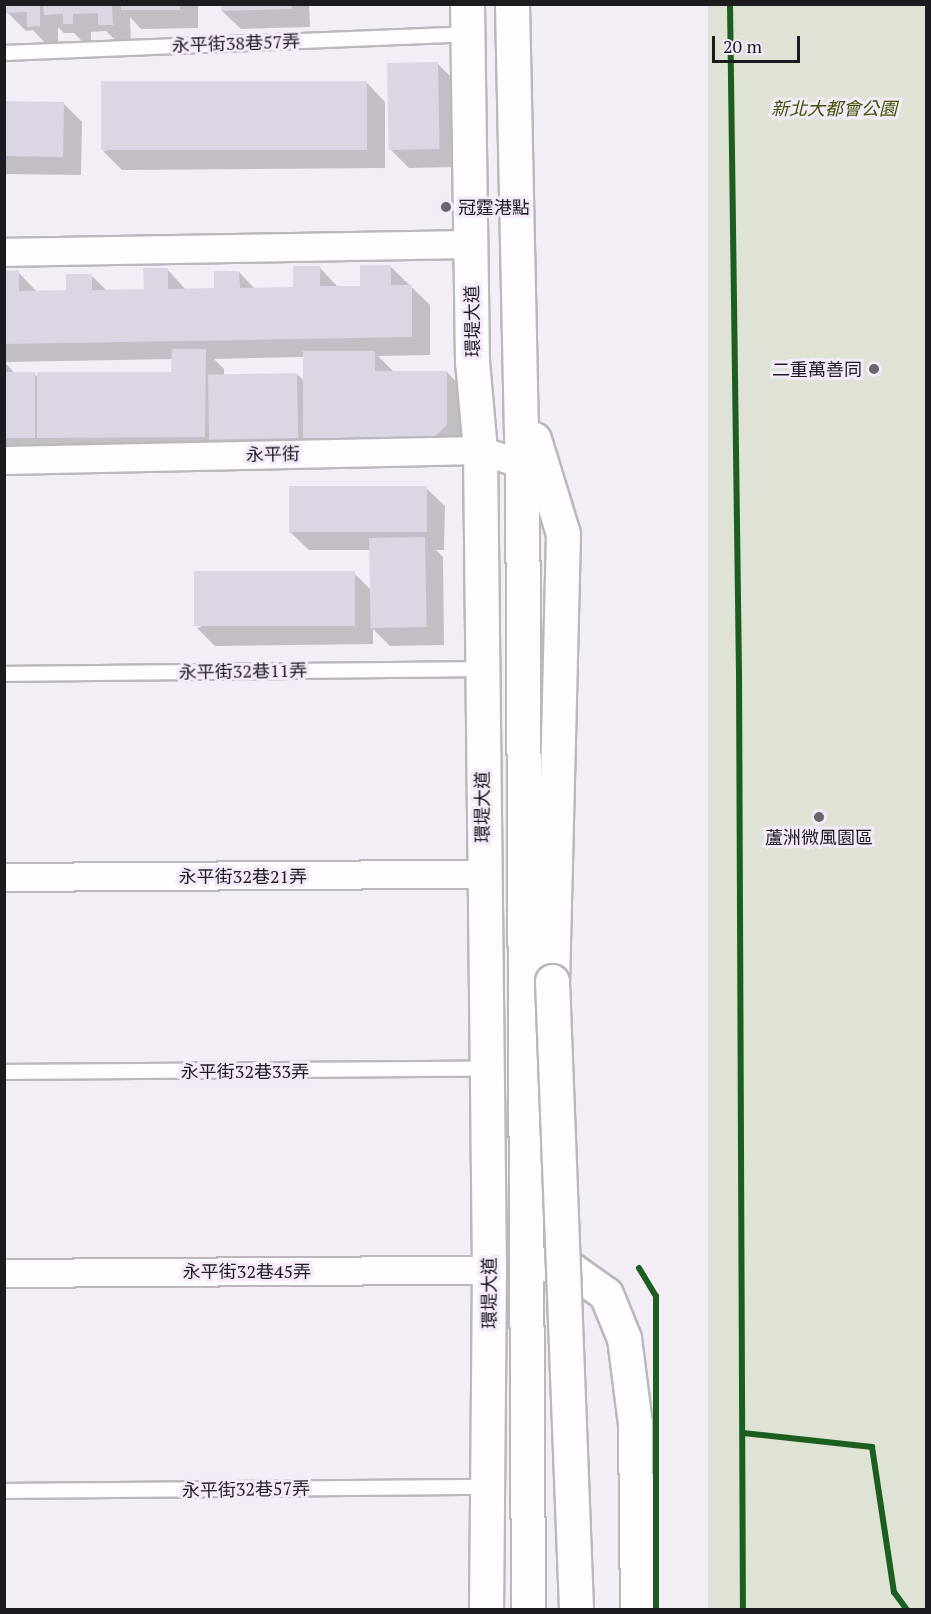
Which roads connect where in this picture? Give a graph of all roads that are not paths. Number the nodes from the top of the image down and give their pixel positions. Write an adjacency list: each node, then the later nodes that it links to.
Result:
1 (512, 4): 8 (street)
2 (467, 19): 3 (lane, 永平街38巷57弄); 4 (street, 環堤大道)
3 (4, 53)
4 (470, 244): 5 (street); 6 (street, 環堤大道)
5 (4, 252)
6 (480, 450): 7 (street, 永平街); 8 (street, 永平街); 9 (street, 環堤大道)
7 (4, 460)
8 (530, 463): 15 (street, 環堤大道); 22 (street, bridge)
9 (481, 669): 10 (lane, 永平街32巷11弄); 11 (street, 環堤大道)
10 (4, 674)
11 (482, 874): 12 (street, 永平街32巷21弄); 13 (street, 環堤大道)
12 (4, 877)
13 (485, 1069): 14 (lane, 永平街32巷33弄); 16 (street, 環堤大道)
14 (4, 1072)
15 (526, 1264): 16 (street); 21 (street, 環堤大道); 23 (street)
16 (489, 1270): 17 (street, 永平街32巷45弄); 18 (street, 環堤大道)
17 (4, 1273)
18 (487, 1486): 19 (lane, 永平街32巷57弄); 20 (street, 環堤大道)
19 (4, 1491)
20 (486, 1610)
21 (528, 1610)
22 (576, 1610)
23 (637, 1610)

